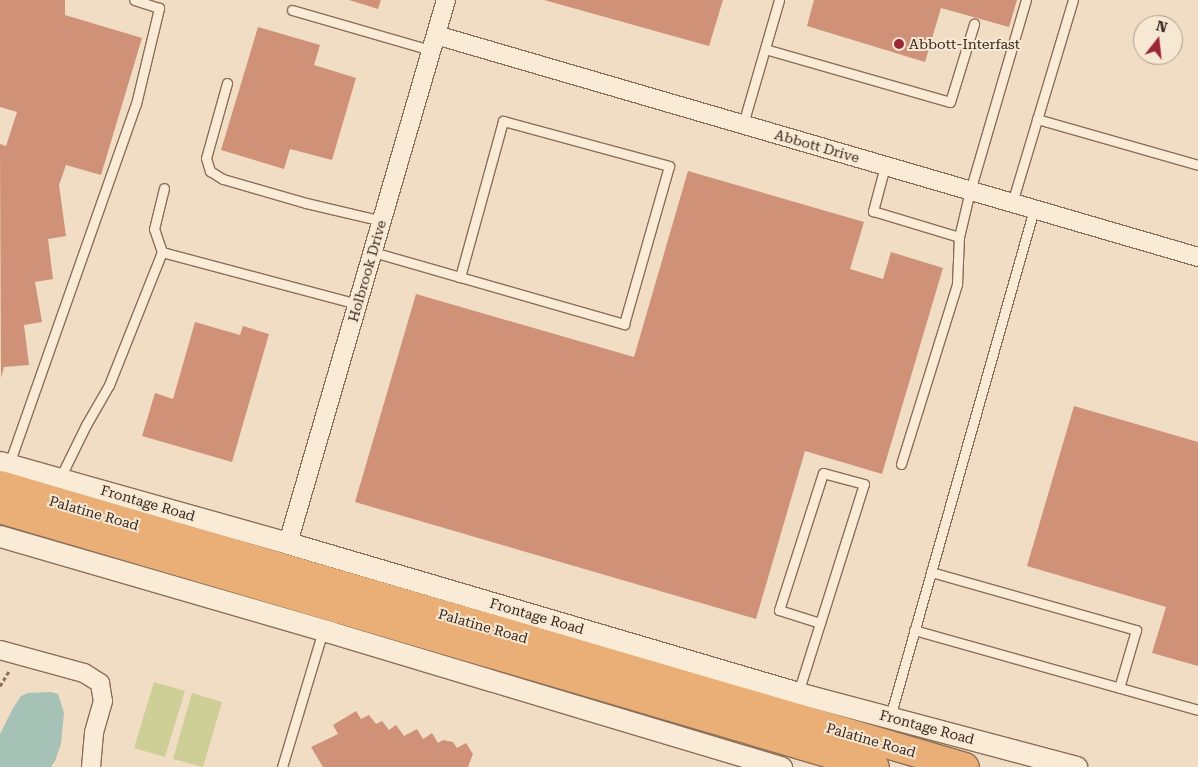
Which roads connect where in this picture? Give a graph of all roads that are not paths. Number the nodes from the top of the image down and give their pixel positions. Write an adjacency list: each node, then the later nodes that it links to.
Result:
1 (134, 0): 27 (lane)
2 (446, 0): 8 (street, Holbrook Drive)
3 (779, 0): 9 (lane)
4 (1026, 0): 16 (lane)
5 (1073, 0): 11 (lane)
6 (292, 10): 8 (lane)
7 (974, 24): 9 (lane)
8 (434, 42): 12 (street, Abbott Drive); 19 (street, Holbrook Drive)
9 (765, 49): 12 (lane)
10 (227, 83): 19 (lane)
11 (1037, 119): 13 (lane); 17 (lane)
12 (744, 124): 14 (street, Abbott Drive)
13 (1198, 165)
14 (885, 166): 16 (street, Abbott Drive); 20 (lane)
15 (164, 188): 21 (lane)
16 (970, 191): 17 (street, Abbott Drive); 20 (lane)
17 (1012, 203): 18 (street, Abbott Drive)
18 (1034, 209): 23 (street, Abbott Drive); 32 (lane)
19 (382, 221): 22 (street, Holbrook Drive)
20 (959, 237): 26 (lane)
21 (162, 252): 25 (lane); 28 (lane)
22 (373, 252): 24 (lane); 25 (street, Holbrook Drive)
23 (1198, 257)
24 (460, 277): 24 (lane)
25 (358, 304): 31 (street, Holbrook Drive)
26 (901, 464)
27 (2, 470): 28 (street, Frontage Road); 45 (highway, Palatine Road)
28 (60, 479): 31 (street, Frontage Road)
29 (0, 508): 44 (highway, Palatine Road)
30 (0, 536): 34 (street)
31 (288, 543): 38 (street, Frontage Road)
32 (931, 572): 35 (lane); 37 (lane)
33 (820, 623): 33 (lane); 38 (lane)
34 (323, 630): 42 (lane); 43 (street)
35 (914, 630): 37 (lane); 40 (lane)
36 (0, 650): 41 (street)
37 (1119, 688): 39 (lane)
38 (798, 693): 40 (street, Frontage Road)
39 (1198, 710)
40 (890, 718): 46 (street, Frontage Road)
41 (91, 767)
42 (282, 767)
43 (781, 767)
44 (876, 767)
45 (965, 767)
46 (1076, 767)

